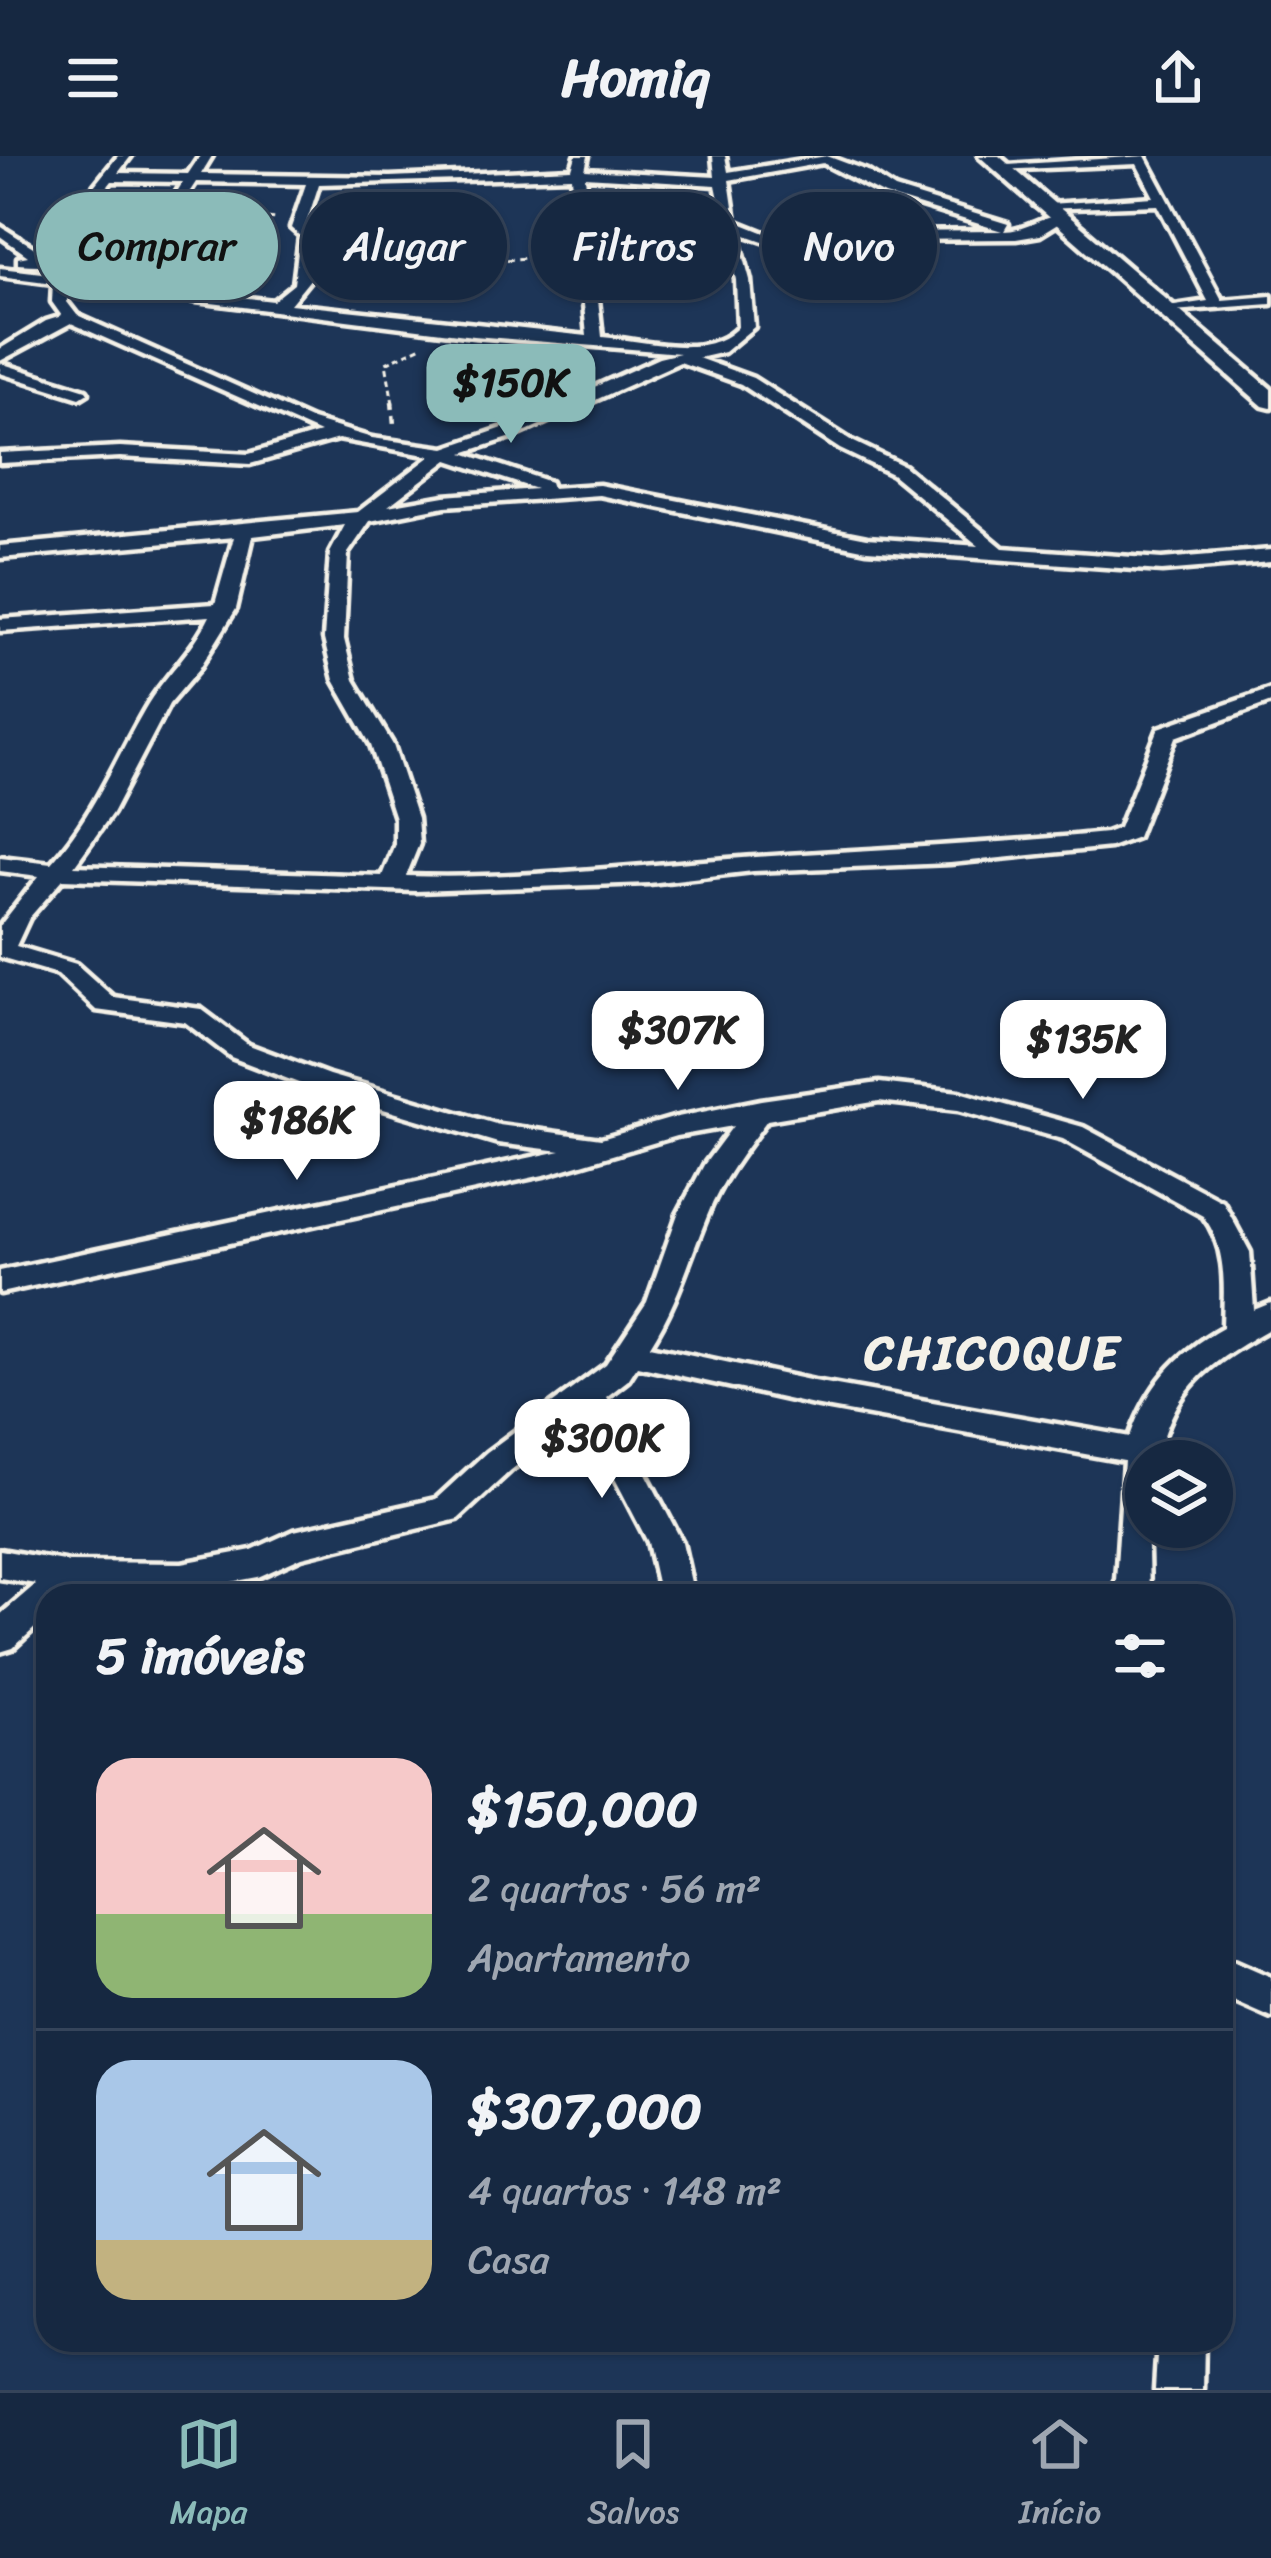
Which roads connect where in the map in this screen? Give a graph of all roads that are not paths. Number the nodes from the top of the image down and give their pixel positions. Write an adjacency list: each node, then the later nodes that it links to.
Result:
1 (125, 156): 9 (street)
2 (206, 156): 10 (street)
3 (582, 156): 8 (street)
4 (719, 156): 11 (street)
5 (820, 158): 11 (street); 20 (street)
6 (1140, 158): 7 (street); 16 (street)
7 (994, 161): 17 (street)
8 (578, 173): 11 (street); 12 (street); 33 (street)
9 (111, 177): 10 (street); 13 (street)
10 (189, 179): 12 (street); 14 (street)
11 (723, 179): 15 (street)
12 (313, 181): 30 (street)
13 (99, 192)
14 (182, 192)
15 (724, 192)
16 (1160, 201): 17 (street); 29 (street)
17 (1048, 212): 20 (street); 31 (street)
18 (738, 228): 20 (street)
19 (0, 230): 21 (street)
20 (1026, 233)
21 (36, 256)
22 (36, 261): 24 (street)
23 (738, 261): 34 (street)
24 (0, 268): 25 (street)
25 (36, 276)
26 (59, 300): 32 (street)
27 (224, 300): 30 (street)
28 (1271, 300): 29 (street)
29 (1216, 304): 31 (street)
30 (276, 306): 33 (street)
31 (1163, 309): 39 (street)
32 (72, 318): 35 (street); 40 (street)
33 (596, 340): 34 (street)
34 (711, 350): 36 (street)
35 (0, 356)
36 (682, 358): 41 (street); 47 (street)
37 (0, 368): 38 (street)
38 (80, 393)
39 (1271, 401)
40 (336, 434): 41 (street); 42 (street)
41 (446, 453): 43 (street); 44 (street)
42 (0, 458)
43 (559, 491): 44 (street); 47 (street)
44 (363, 517): 45 (street); 56 (street)
45 (324, 524): 46 (street); 49 (street)
46 (244, 531): 48 (street); 49 (street)
47 (996, 551): 50 (street)
48 (0, 552)
49 (259, 556): 51 (street)
50 (1271, 556)
51 (226, 608): 52 (street); 55 (street)
52 (0, 625)
53 (1271, 695): 56 (street)
54 (0, 864): 55 (street)
55 (53, 871): 56 (street); 57 (street)
56 (391, 883)
57 (2, 948): 59 (street)
58 (761, 1109): 59 (street); 62 (street); 63 (street)
59 (611, 1146): 60 (street)
60 (0, 1282)
61 (1271, 1314): 62 (street)
62 (1238, 1334): 65 (street)
63 (630, 1353): 64 (street); 66 (street)
64 (588, 1392): 69 (street); 71 (street)
65 (1144, 1440)
66 (1125, 1449)
67 (1136, 1548): 72 (street)
68 (0, 1564): 69 (street)
69 (69, 1576): 70 (street)
70 (60, 1584)
71 (677, 1584)
72 (1133, 1584)
73 (36, 1605): 74 (street)
74 (0, 1637)
75 (1233, 1980): 76 (street)
76 (1271, 1997)
77 (1181, 2352): 78 (street)
78 (1179, 2390)

